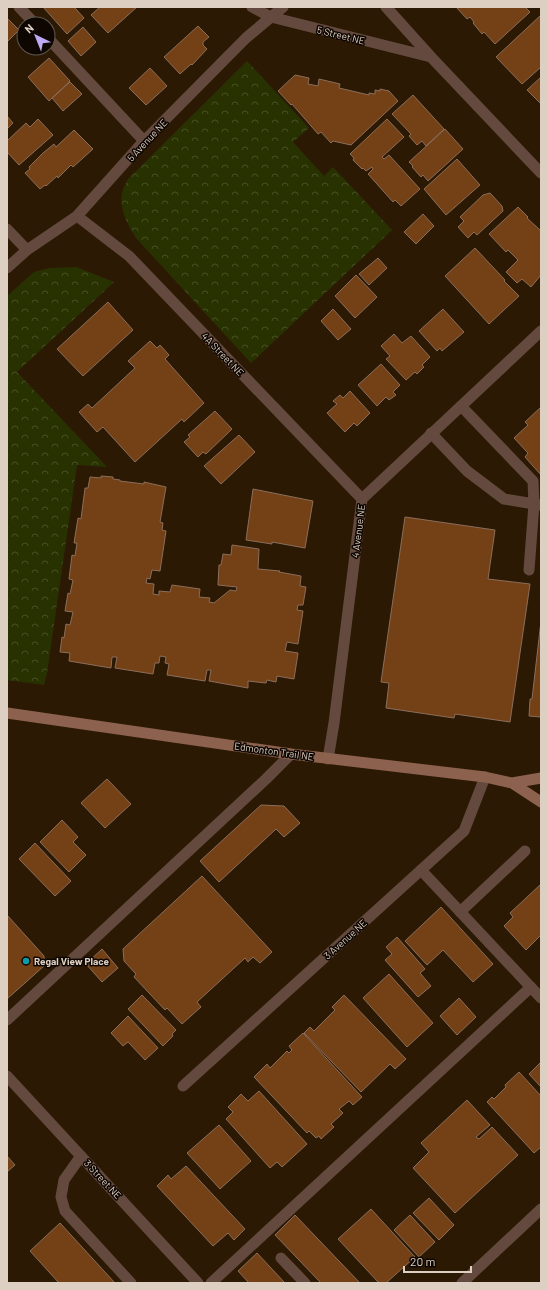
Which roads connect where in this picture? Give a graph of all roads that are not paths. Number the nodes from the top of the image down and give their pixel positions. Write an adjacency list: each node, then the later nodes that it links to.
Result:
1 (19, 7): 5 (street)
2 (252, 7): 6 (street, 5 Street NE)
3 (283, 7): 6 (street, 5 Avenue NE)
4 (386, 7): 8 (street)
5 (27, 16)
6 (271, 17): 8 (street, 5 Street NE); 9 (street, 5 Avenue NE)
7 (56, 47): 9 (street)
8 (431, 57): 10 (street)
9 (144, 141): 11 (street, 5 Avenue NE)
10 (541, 173)
11 (77, 216): 13 (street, 5 Avenue NE); 18 (street, 4A Street NE)
12 (7, 229): 13 (street)
13 (27, 250): 14 (street, 5 Avenue NE)
14 (7, 268)
15 (541, 331): 16 (street, 4 Avenue NE)
16 (461, 406): 17 (street, 4 Avenue NE); 19 (street)
17 (432, 433): 18 (street, 4 Avenue NE); 19 (street)
18 (362, 499): 23 (street, 4 Avenue NE)
19 (538, 505): 20 (street)
20 (529, 570)
21 (7, 713): 22 (main road, Edmonton Trail NE)
22 (291, 754): 23 (main road, Edmonton Trail NE); 33 (street)
23 (328, 758): 24 (main road, Edmonton Trail NE)
24 (485, 777): 26 (main road, Edmonton Trail NE); 29 (street, 3 Avenue NE)
25 (541, 778): 26 (main road, Edmonton Trail NE)
26 (512, 783): 27 (main road)
27 (541, 802)
28 (525, 851): 30 (street)
29 (420, 870): 30 (street); 35 (street, 3 Avenue NE)
30 (460, 912): 31 (street)
31 (531, 988): 32 (street); 41 (street)
32 (541, 998)
33 (7, 1020)
34 (7, 1076): 36 (street, 3 Street NE)
35 (183, 1086)
36 (81, 1156): 39 (street); 40 (street, 3 Street NE)
37 (541, 1209): 43 (street)
38 (281, 1258): 42 (street)
39 (131, 1283)
40 (198, 1283)
41 (212, 1283)
42 (304, 1283)
43 (462, 1283)

